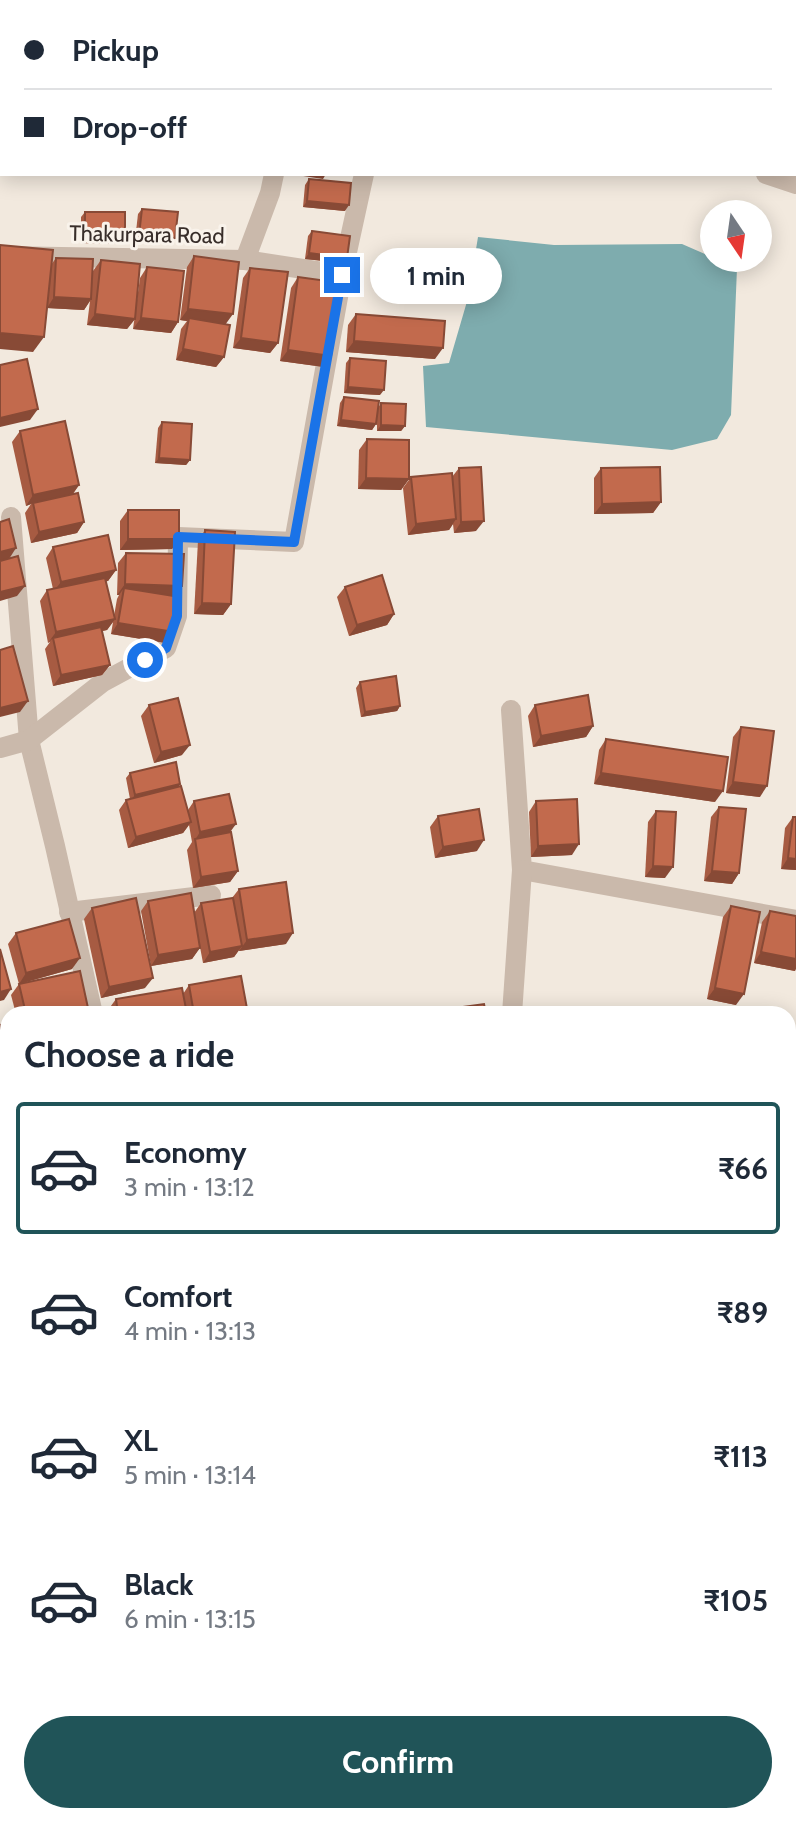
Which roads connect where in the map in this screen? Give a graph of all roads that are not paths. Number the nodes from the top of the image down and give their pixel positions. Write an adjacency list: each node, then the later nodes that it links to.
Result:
1 (274, 176): 6 (street)
2 (364, 176): 7 (street)
3 (772, 176): 4 (street)
4 (796, 184)
5 (0, 256): 6 (street, Thakurpara Road)
6 (245, 260): 7 (street, Thakurpara Road)
7 (342, 275): 10 (street)
8 (11, 517): 10 (street)
9 (511, 710): 12 (street)
10 (29, 740): 11 (street); 14 (street)
11 (0, 748)
12 (522, 870): 15 (street); 17 (street)
13 (211, 895): 14 (street)
14 (69, 912): 16 (street)
15 (796, 920)
16 (91, 1006)
17 (513, 1006)

